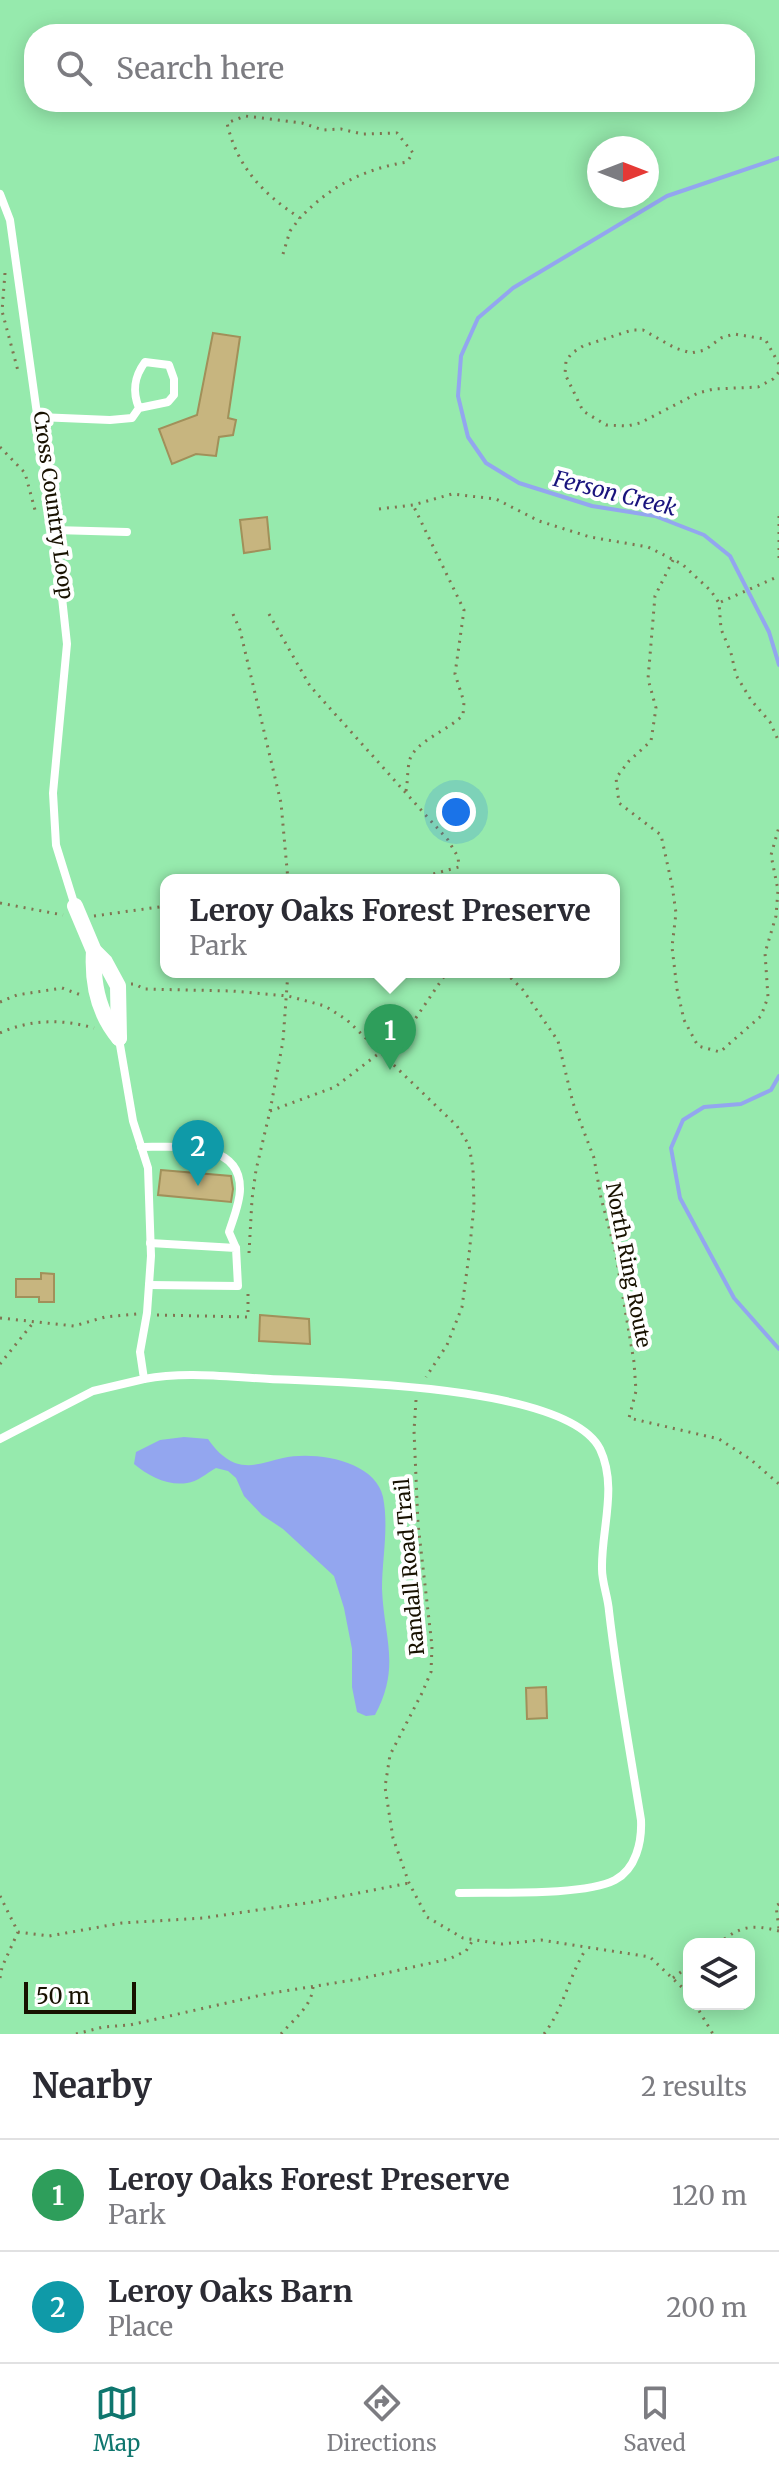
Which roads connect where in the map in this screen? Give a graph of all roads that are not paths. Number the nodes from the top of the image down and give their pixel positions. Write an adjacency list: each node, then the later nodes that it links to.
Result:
1 (0, 194): 3 (lane)
2 (139, 408): 2 (lane); 3 (lane)
3 (38, 417): 4 (lane)
4 (54, 530): 5 (lane); 6 (lane)
5 (127, 532)
6 (75, 906): 7 (street)
7 (94, 951): 8 (street); 8 (street)
8 (115, 1034): 9 (lane)
9 (141, 1147): 10 (lane); 11 (lane)
10 (150, 1243): 11 (lane); 12 (lane)
11 (236, 1248): 12 (lane)
12 (149, 1285): 13 (lane)
13 (144, 1379): 14 (lane); 15 (lane)
14 (0, 1439)
15 (459, 1893)

